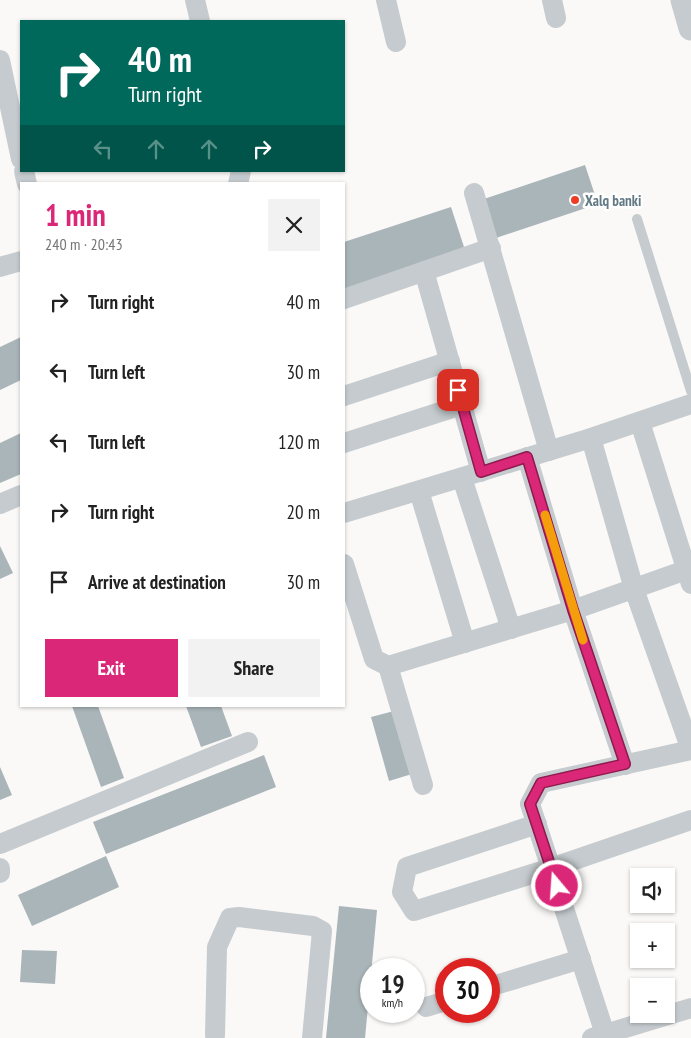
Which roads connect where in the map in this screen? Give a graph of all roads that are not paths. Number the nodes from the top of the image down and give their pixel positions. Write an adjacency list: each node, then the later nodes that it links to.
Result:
1 (195, 0): 4 (street)
2 (386, 0): 6 (street)
3 (683, 0): 5 (street)
4 (200, 20)
5 (691, 28)
6 (396, 42)
7 (0, 60): 8 (street)
8 (20, 154)
9 (474, 193): 11 (street)
10 (637, 219): 17 (lane)
11 (491, 248): 14 (street); 24 (street)
12 (20, 261): 13 (street)
13 (0, 267)
14 (424, 271): 15 (street); 16 (street)
15 (345, 299)
16 (450, 361): 18 (street); 20 (street)
17 (691, 391)
18 (345, 396)
19 (691, 404): 21 (street)
20 (462, 405): 23 (street); 26 (street)
21 (640, 422): 22 (street); 33 (street)
22 (591, 438): 24 (street); 34 (street)
23 (345, 443)
24 (548, 451): 25 (street)
25 (527, 457): 26 (street); 35 (street)
26 (481, 472): 27 (street)
27 (462, 478): 28 (street); 36 (street)
28 (419, 490): 31 (street); 37 (street)
29 (20, 495): 30 (street)
30 (0, 504)
31 (345, 513)
32 (345, 567): 38 (street)
33 (689, 577): 34 (street)
34 (634, 590): 35 (street); 40 (street)
35 (573, 610): 36 (street); 41 (street)
36 (511, 629): 37 (street)
37 (465, 643): 38 (street)
38 (388, 666): 42 (street)
39 (248, 742): 45 (street)
40 (691, 750): 41 (street)
41 (625, 764): 44 (street)
42 (423, 785)
43 (691, 820): 47 (street)
44 (537, 824): 47 (street); 47 (street)
45 (0, 844)
46 (0, 868): 48 (street)
47 (551, 868): 49 (street)
48 (0, 873)
49 (581, 959): 50 (street); 55 (street)
50 (500, 984)
51 (435, 1004): 52 (street)
52 (426, 1007)
53 (691, 1008): 55 (street)
54 (215, 1035): 56 (street)
55 (599, 1036)
56 (312, 1038)

